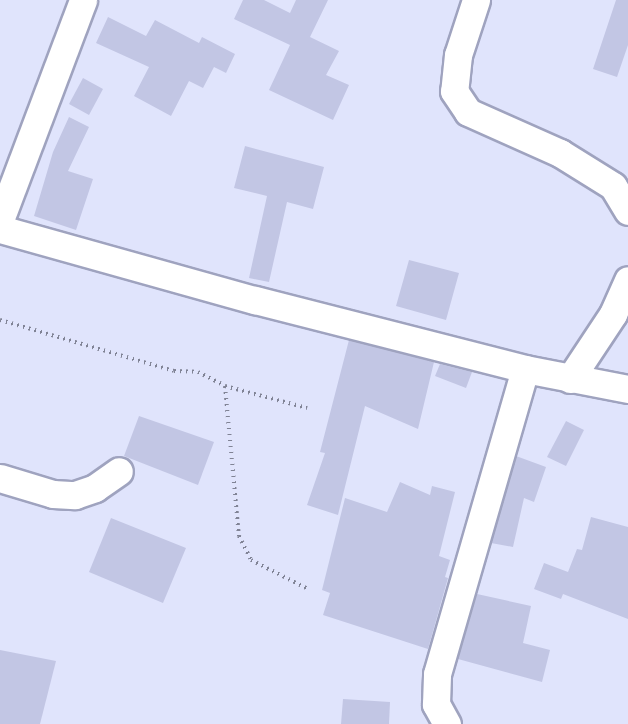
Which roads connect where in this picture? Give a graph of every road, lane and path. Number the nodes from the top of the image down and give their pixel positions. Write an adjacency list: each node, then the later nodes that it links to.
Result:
1 (83, 0): 4 (street)
2 (476, 0): 3 (street)
3 (628, 211)
4 (0, 220)
5 (0, 229): 8 (street)
6 (628, 280): 9 (street)
7 (0, 320): 10 (path)
8 (525, 369): 9 (street); 16 (street)
9 (570, 379): 11 (street)
10 (225, 386): 12 (path); 15 (path)
11 (628, 389)
12 (307, 408)
13 (119, 471): 14 (street)
14 (0, 477)
15 (308, 589)
16 (447, 724)

